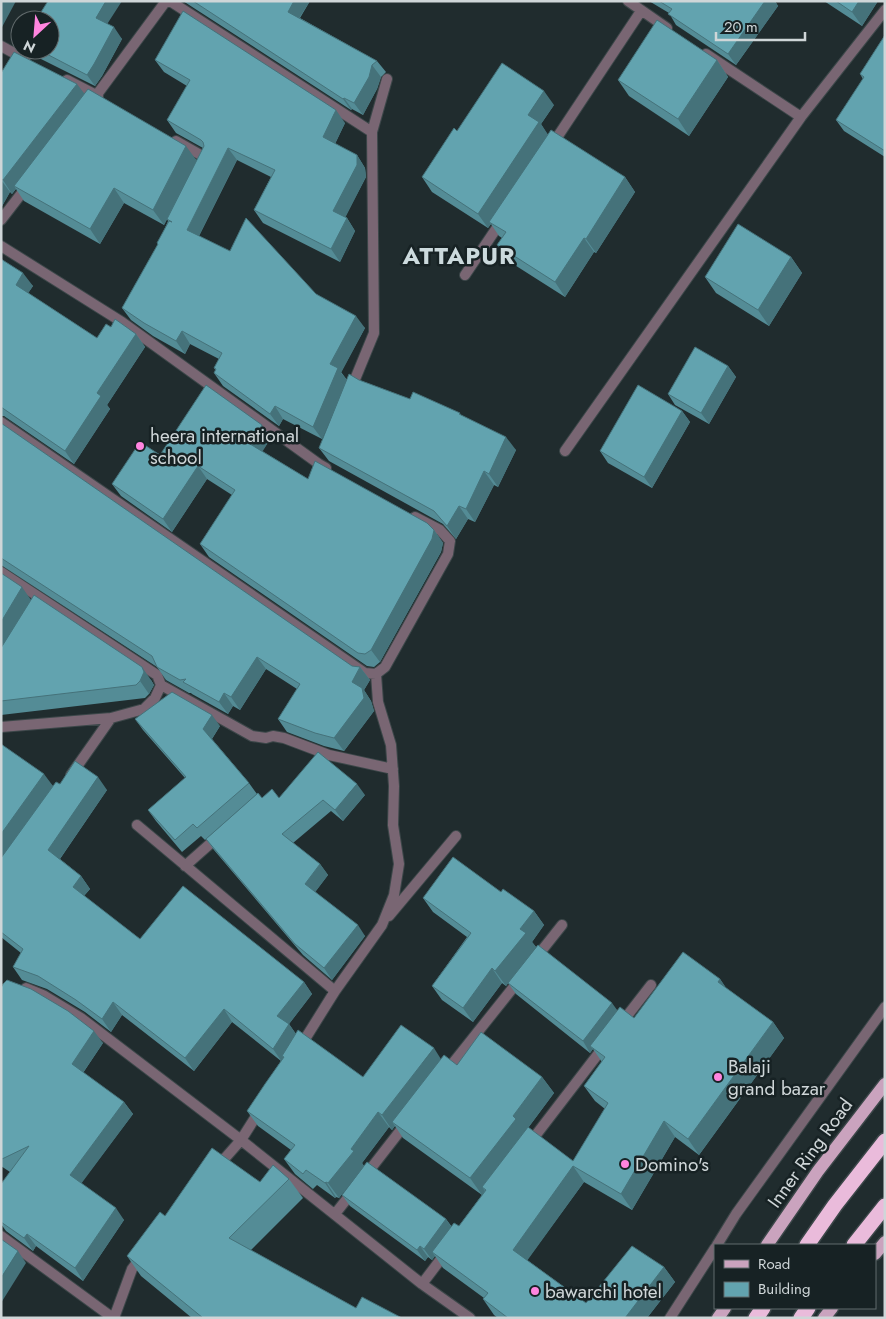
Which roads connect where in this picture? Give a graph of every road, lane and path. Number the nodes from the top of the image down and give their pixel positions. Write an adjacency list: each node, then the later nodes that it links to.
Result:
1 (168, 1): 11 (street); 14 (street)
2 (628, 1): 3 (street)
3 (641, 10): 5 (street); 16 (street)
4 (885, 10): 13 (street)
5 (673, 32)
6 (1, 46): 8 (street)
7 (697, 48): 13 (street)
8 (36, 64)
9 (62, 78): 11 (street)
10 (387, 80): 14 (street)
11 (101, 98): 12 (street)
12 (85, 111)
13 (801, 117): 25 (street)
14 (372, 132): 23 (street)
15 (164, 134): 18 (street)
16 (548, 151)
17 (37, 173): 20 (street)
18 (197, 176)
19 (509, 209): 22 (street)
20 (1, 220)
21 (1, 246): 26 (street)
22 (465, 275)
23 (348, 394)
24 (1, 422): 29 (street)
25 (565, 451)
26 (336, 474)
27 (405, 511): 29 (street)
28 (1, 572): 30 (street)
29 (376, 674): 33 (street)
30 (162, 685): 31 (street); 33 (street)
31 (111, 718): 32 (street); 34 (street)
32 (1, 727)
33 (393, 769): 39 (street)
34 (65, 783)
35 (137, 825): 38 (street)
36 (229, 827): 38 (street)
37 (456, 836): 39 (street)
38 (185, 866): 43 (street)
39 (382, 924): 43 (street)
40 (562, 925): 46 (street)
41 (651, 985): 52 (street)
42 (13, 986): 50 (street)
43 (335, 992): 45 (street)
44 (885, 1007): 58 (street)
45 (294, 1057)
46 (440, 1081)
47 (885, 1084): 59 (main road, Inner Ring Road)
48 (268, 1099): 50 (street)
49 (415, 1112): 55 (street)
50 (241, 1140): 53 (street); 55 (street)
51 (885, 1141): 60 (highway)
52 (524, 1150)
53 (209, 1176)
54 (885, 1206): 61 (highway)
55 (335, 1214): 66 (street)
56 (1, 1236): 67 (street)
57 (885, 1242): 65 (main road)
58 (718, 1244)
59 (768, 1244)
60 (808, 1244)
61 (855, 1244)
62 (452, 1245): 66 (street)
63 (148, 1248): 67 (street)
64 (714, 1250): 69 (street)
65 (876, 1253)
66 (422, 1284): 68 (street)
67 (114, 1318)
68 (470, 1318)
69 (670, 1318)

